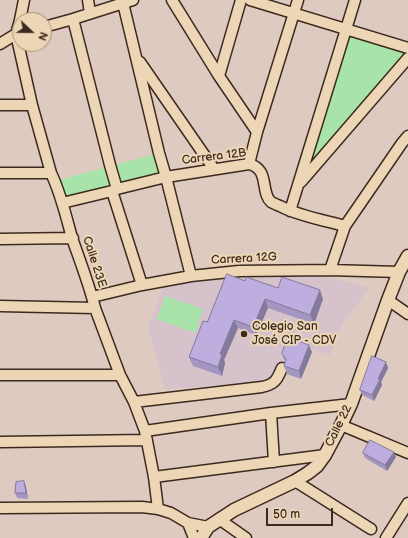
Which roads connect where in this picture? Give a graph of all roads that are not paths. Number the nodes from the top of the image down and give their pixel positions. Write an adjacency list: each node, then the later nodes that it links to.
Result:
1 (24, 0): 9 (street, Calle 23E)
2 (88, 0): 10 (street)
3 (172, 0): 21 (street)
4 (240, 0): 21 (street)
5 (250, 0): 11 (street)
6 (298, 0): 11 (street)
7 (355, 0): 14 (street)
8 (128, 2): 10 (street); 19 (street)
9 (22, 12)
10 (90, 13): 12 (street)
11 (294, 13): 14 (street); 24 (street)
12 (73, 19): 13 (street); 32 (street)
13 (52, 25)
14 (346, 29): 17 (street); 31 (street)
15 (12, 37): 16 (street)
16 (0, 44)
17 (408, 48)
18 (22, 52): 22 (street, Calle 23E)
19 (136, 57): 27 (street); 30 (street)
20 (408, 58): 31 (street)
21 (219, 76): 24 (street)
22 (32, 104): 23 (street); 29 (street, Calle 23E)
23 (0, 105)
24 (257, 132): 26 (street)
25 (408, 136): 35 (street)
26 (249, 164): 27 (street, Carrera 12B); 34 (street, Carrera 12B)
27 (214, 169): 30 (street, Carrera 12B)
28 (0, 173): 29 (street)
29 (52, 173): 33 (street, Calle 23E)
30 (166, 177): 32 (street, Carrera 12B); 41 (street)
31 (298, 185): 34 (street)
32 (115, 190): 33 (street, Carrera 12B); 42 (street)
33 (62, 203): 36 (street, Calle 23E)
34 (290, 211): 35 (street, Carrera 12B)
35 (345, 226): 39 (street)
36 (73, 238): 37 (street); 43 (street, Calle 23E)
37 (0, 239)
38 (408, 256): 40 (street, Calle 22)
39 (330, 270): 40 (street, Carrera 12G); 41 (street, Carrera 12G)
40 (399, 272): 44 (street, Calle 22)
41 (191, 276): 42 (street, Carrera 12G)
42 (142, 285): 43 (street, Carrera 12G)
43 (92, 297): 46 (street, Calle 23E)
44 (388, 300): 47 (street); 52 (street, Calle 22)
45 (0, 306): 46 (street)
46 (95, 308): 50 (street, Calle 23E)
47 (408, 314)
48 (282, 368): 51 (street)
49 (0, 375): 50 (street)
50 (120, 375): 51 (street, Calle 23E)
51 (134, 402): 55 (street, Calle 23E)
52 (351, 404): 53 (street); 54 (street, Calle 22)
53 (271, 413): 55 (street); 59 (street)
54 (341, 425): 57 (street); 58 (street, Calle 22)
55 (146, 436): 56 (street); 60 (street, Calle 23E)
56 (0, 442)
57 (408, 453)
58 (325, 455): 59 (street); 61 (street, Calle 22)
59 (274, 462): 60 (street)
60 (154, 477): 64 (street, Calle 23E)
61 (295, 481): 65 (street, Calle 22); 68 (street)
62 (408, 503): 71 (street)
63 (0, 508): 64 (street)
64 (158, 509): 66 (street)
65 (219, 519): 67 (street, Calle 22); 70 (street)
66 (188, 524): 67 (street); 69 (street)
67 (208, 527): 69 (street, Calle 22)
68 (371, 529)
69 (194, 537)
70 (246, 538)
71 (386, 538)

